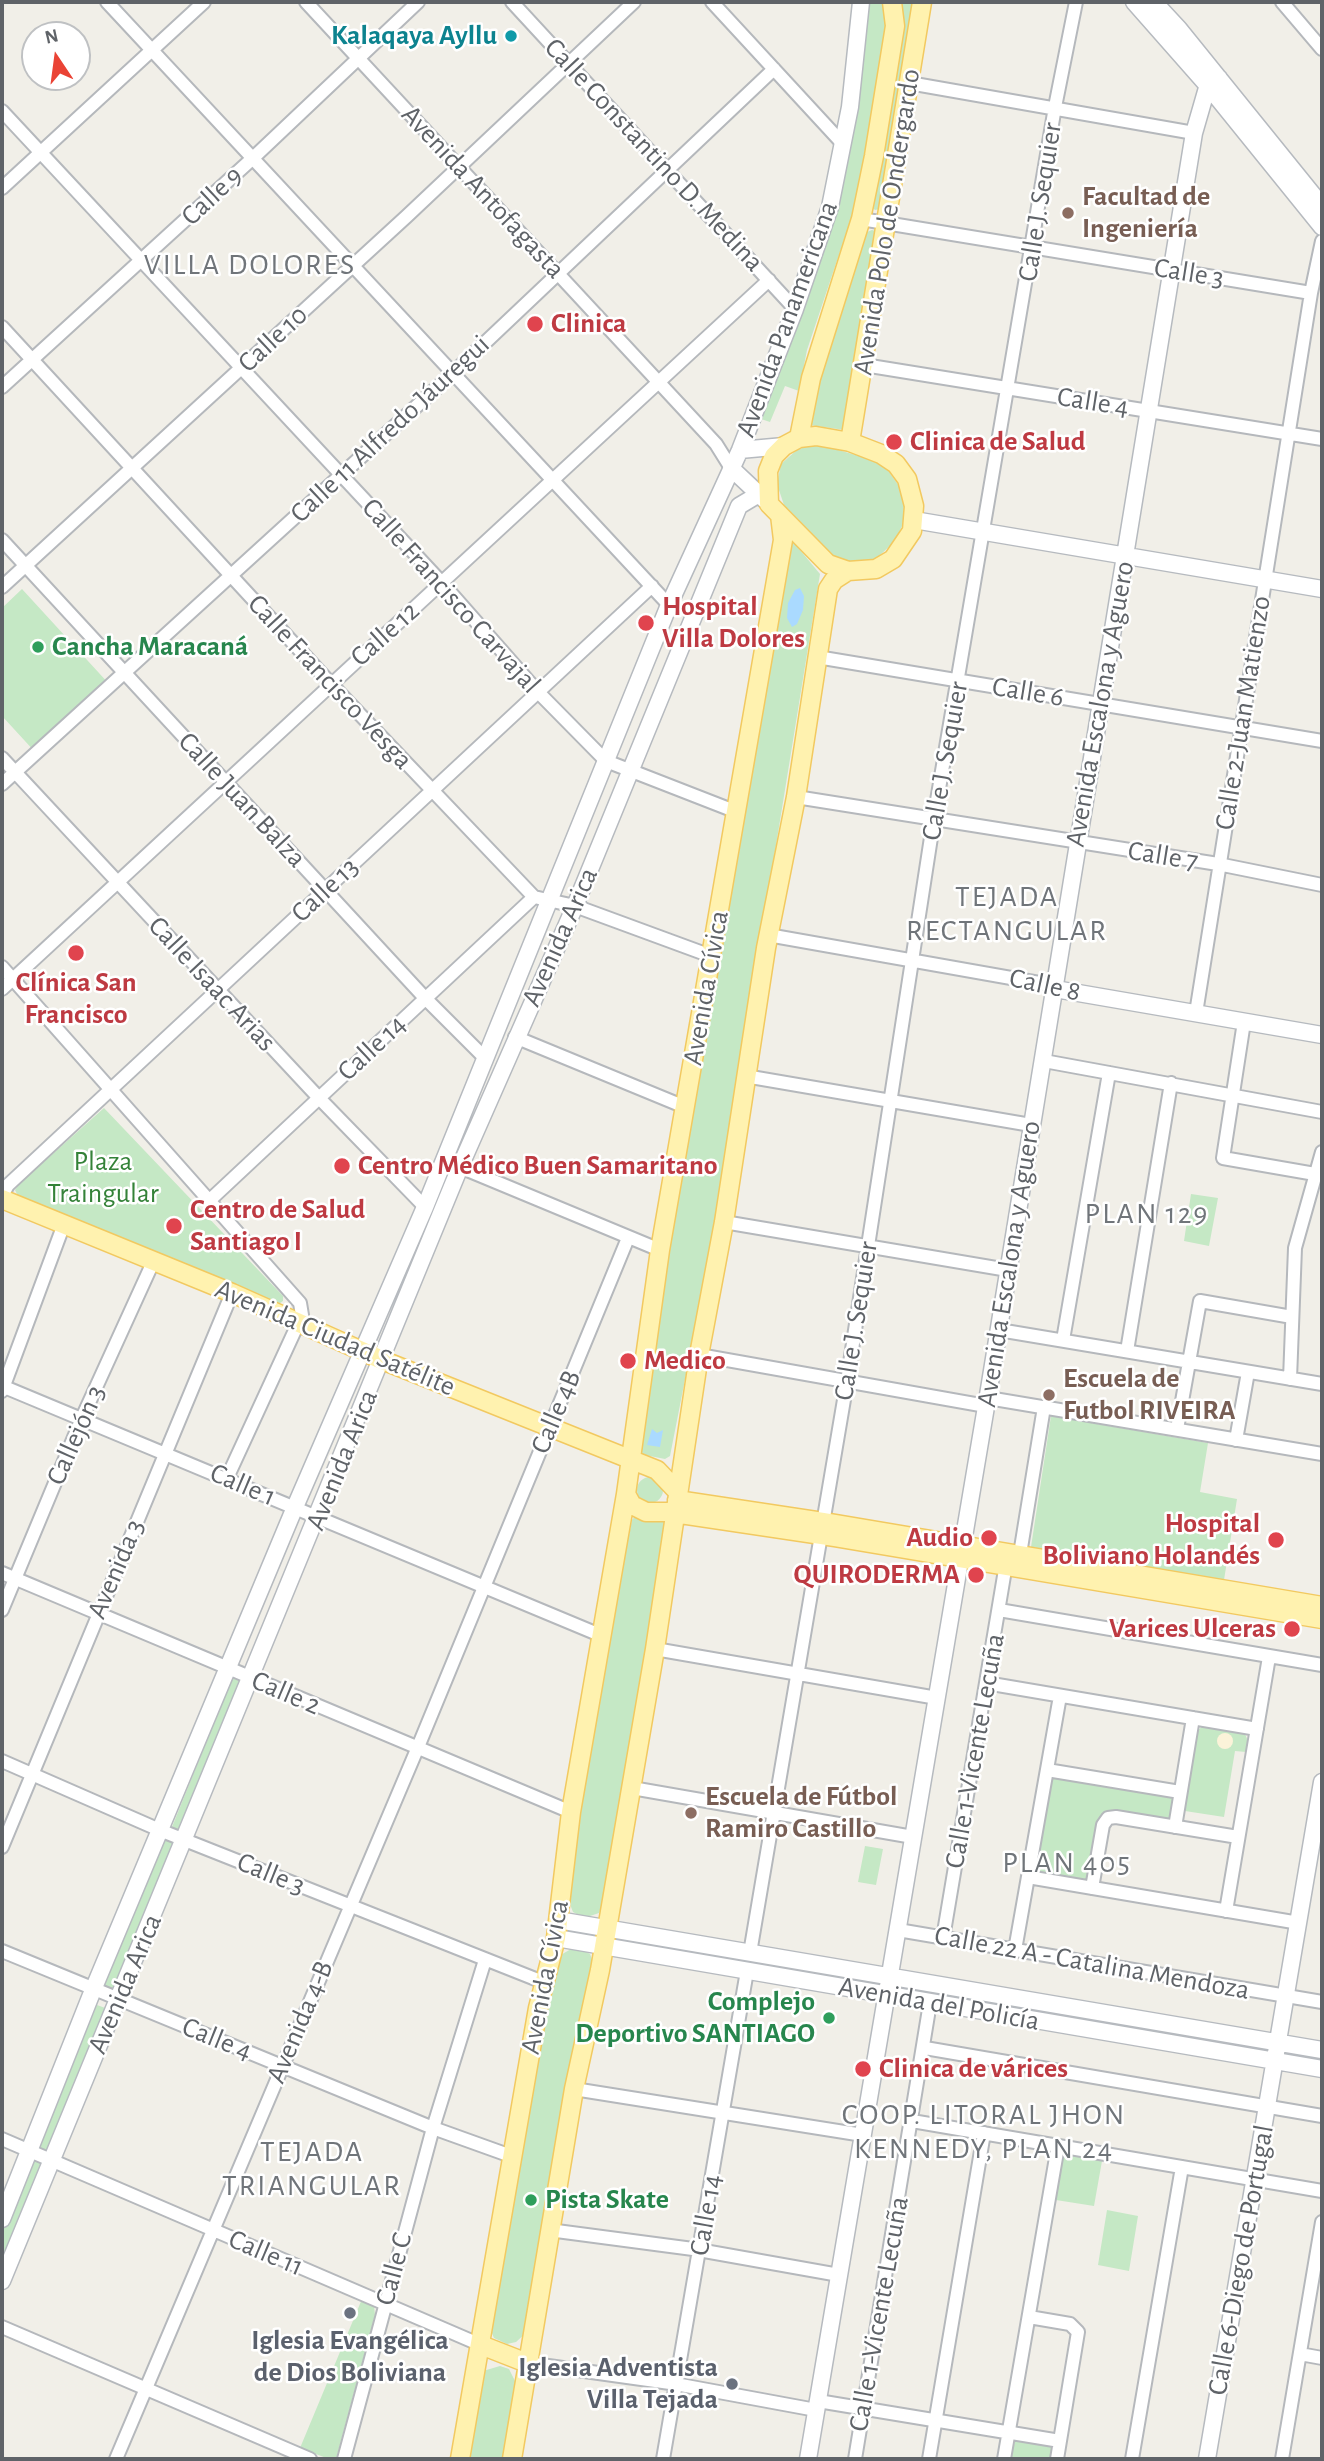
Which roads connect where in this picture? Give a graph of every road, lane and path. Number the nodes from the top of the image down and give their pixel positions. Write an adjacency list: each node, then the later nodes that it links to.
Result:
1 (107, 2): 16 (street)
2 (204, 2): 16 (street)
3 (306, 2): 17 (street, Avenida Antofagasta)
4 (418, 2): 17 (street, Calle 9)
5 (512, 2): 18 (street, Calle Constantino D. Medina)
6 (634, 2): 18 (street, Calle 10)
7 (712, 2): 19 (street)
8 (861, 2): 25 (street, Avenida Panamericana)
9 (892, 2): 32 (main road, Avenida Polo de Ondergardo)
10 (922, 2): 21 (main road, Avenida Polo de Ondergardo)
11 (1076, 2): 22 (street, Calle J. Sequier)
12 (1134, 2): 20 (street)
13 (1154, 2): 20 (street)
14 (1282, 2): 15 (street)
15 (1322, 49)
16 (152, 50): 26 (street); 27 (street)
17 (358, 58): 27 (street, Calle 9); 28 (street, Avenida Antofagasta)
18 (569, 64): 28 (street, Calle 10); 29 (street, Calle Constantino D. Medina)
19 (774, 69): 25 (street); 29 (street, Calle 11 Alfredo Jáuregui)
20 (1213, 82): 24 (street, Avenida Escalona y Aguero); 31 (street); 34 (street)
21 (909, 83): 22 (street); 33 (main road, Avenida Polo de Ondergardo)
22 (1055, 107): 24 (street); 36 (street, Calle J. Sequier)
23 (2, 111): 26 (street, Calle Francisco Carvajal)
24 (1194, 133): 39 (street, Avenida Escalona y Aguero)
25 (843, 144): 43 (street, Avenida Panamericana)
26 (40, 152): 30 (street); 37 (street, Calle Francisco Carvajal)
27 (253, 158): 37 (street, Calle 9); 38 (street)
28 (459, 167): 38 (street, Calle 10); 40 (street, Avenida Antofagasta)
29 (668, 171): 40 (street, Calle 11 Alfredo Jáuregui); 41 (street, Calle Constantino D. Medina)
30 (2, 188)
31 (1322, 206)
32 (861, 219): 33 (street, Calle 3); 55 (main road, Avenida Polo de Ondergardo)
33 (886, 223): 36 (street, Calle 3); 46 (main road, Avenida Polo de Ondergardo)
34 (1322, 227)
35 (1322, 241): 42 (street, Calle 2-Juan Matienzo)
36 (1033, 247): 39 (street, Calle 3); 51 (street, Calle J. Sequier)
37 (140, 262): 45 (street, Calle 9); 47 (street, Calle Francisco Carvajal)
38 (353, 265): 47 (street, Calle 10); 48 (street)
39 (1172, 270): 42 (street, Calle 3); 52 (street, Avenida Escalona y Aguero)
40 (558, 274): 48 (street, Calle 11 Alfredo Jáuregui); 49 (street, Avenida Antofagasta)
41 (769, 280): 43 (street, Calle Constantino D. Medina); 49 (street, Calle 12)
42 (1311, 293): 53 (street, Calle 2-Juan Matienzo)
43 (795, 309): 58 (street, Avenida Panamericana)
44 (2, 327): 45 (street, Calle Francisco Vesga)
45 (32, 360): 50 (street, Calle 9); 59 (street, Calle Francisco Vesga)
46 (864, 365): 51 (street, Calle 4); 56 (main road, Avenida Polo de Ondergardo)
47 (240, 369): 59 (street, Calle 10); 61 (street, Calle Francisco Carvajal)
48 (453, 373): 61 (street, Calle 11 Alfredo Jáuregui); 62 (street)
49 (658, 382): 57 (street, Avenida Antofagasta); 62 (street, Calle 12)
50 (2, 387)
51 (1008, 388): 52 (street, Calle 4); 65 (street, Calle J. Sequier)
52 (1149, 411): 53 (street, Calle 4); 67 (street, Avenida Escalona y Aguero)
53 (1288, 433): 54 (street, Calle 4); 71 (street, Calle 2-Juan Matienzo)
54 (1322, 439)
55 (792, 442): 56 (main road); 58 (street); 63 (main road)
56 (850, 442): 64 (main road)
57 (716, 444): 58 (street); 60 (street, Avenida Antofagasta)
58 (740, 450): 60 (street, Avenida Panamericana)
59 (134, 468): 68 (street, Calle 10); 70 (street, Calle Francisco Vesga)
60 (731, 468): 63 (street, Avenida Antofagasta); 76 (street, Avenida Arica)
61 (340, 475): 70 (street, Calle 11 Alfredo Jáuregui); 72 (street, Calle Francisco Carvajal)
62 (553, 480): 72 (street, Calle 12); 73 (street)
63 (769, 504): 69 (main road); 87 (street, Avenida Arica); 93 (main road, Avenida Cívica)
64 (914, 520): 65 (street); 69 (main road)
65 (984, 532): 67 (street); 79 (street, Calle J. Sequier)
66 (2, 540): 68 (street, Calle Juan Balza)
67 (1126, 557): 71 (street); 82 (street, Avenida Escalona y Aguero)
68 (25, 565): 74 (street, Calle 10); 78 (street, Calle Juan Balza)
69 (848, 571): 77 (main road, Avenida Cívica)
70 (231, 575): 78 (street, Calle 11 Alfredo Jáuregui); 80 (street, Calle Francisco Vesga)
71 (1264, 579): 75 (street); 83 (street, Calle 2-Juan Matienzo)
72 (442, 583): 80 (street, Calle 12); 81 (street, Calle Francisco Carvajal)
73 (652, 586): 76 (street); 81 (street, Calle 13)
74 (2, 587)
75 (1322, 589)
76 (669, 605): 86 (street, Avenida Arica)
77 (817, 657): 79 (street, Calle 6); 92 (main road, Avenida Cívica)
78 (123, 671): 88 (street, Calle 11 Alfredo Jáuregui); 89 (street, Calle Juan Balza)
79 (959, 681): 82 (street, Calle 6); 94 (street, Calle J. Sequier)
80 (331, 684): 89 (street, Calle 12); 91 (street, Calle Francisco Vesga)
81 (538, 692): 86 (street, Calle Francisco Carvajal); 91 (street, Calle 13)
82 (1101, 704): 83 (street, Calle 6); 95 (street, Avenida Escalona y Aguero)
83 (1240, 727): 84 (street, Calle 6); 96 (street, Calle 2-Juan Matienzo)
84 (1322, 741)
85 (2, 758): 88 (street, Calle Isaac Arias)
86 (607, 761): 87 (street, Calle Francisco Carvajal); 101 (street, Avenida Arica)
87 (630, 770): 93 (street, Calle Francisco Carvajal); 102 (street, Avenida Arica)
88 (14, 772): 90 (street, Calle 11 Alfredo Jáuregui); 97 (street, Calle Isaac Arias)
89 (224, 781): 97 (street, Calle 12); 99 (street, Calle Juan Balza)
90 (2, 784)
91 (431, 790): 99 (street, Calle 13); 100 (street, Calle Francisco Vesga)
92 (796, 797): 94 (street, Calle 7); 103 (main road, Avenida Cívica)
93 (737, 812): 104 (main road, Avenida Cívica)
94 (934, 818): 95 (street, Calle 7); 105 (street, Calle J. Sequier)
95 (1076, 842): 96 (street, Calle 7); 110 (street, Avenida Escalona y Aguero)
96 (1218, 864): 98 (street, Calle 7); 112 (street, Calle 2-Juan Matienzo)
97 (117, 882): 107 (street, Calle 12); 109 (street, Calle Isaac Arias)
98 (1322, 884)
99 (325, 890): 109 (street, Calle 13); 111 (street, Calle Juan Balza)
100 (534, 897): 101 (street); 111 (street, Calle 14)
101 (551, 901): 102 (street); 116 (street, Avenida Arica)
102 (575, 906): 104 (street); 115 (street, Avenida Arica)
103 (768, 935): 105 (street, Calle 8); 119 (main road, Avenida Cívica)
104 (711, 956): 125 (main road, Avenida Cívica)
105 (914, 960): 110 (street, Calle 8); 124 (street, Calle J. Sequier)
106 (2, 967): 107 (street)
107 (12, 979): 108 (street, Calle 12); 121 (street)
108 (2, 989)
109 (217, 989): 121 (street, Calle 13); 123 (street, Calle Isaac Arias)
110 (1055, 989): 112 (street, Calle 8); 117 (street, Avenida Escalona y Aguero)
111 (425, 998): 116 (street, Calle Juan Balza); 123 (street, Calle 14)
112 (1196, 1013): 113 (street, Calle 8)
113 (1244, 1021): 114 (street, Calle 8); 122 (street)
114 (1322, 1035)
115 (515, 1038): 125 (street); 129 (street, Avenida Arica)
116 (485, 1058): 133 (street, Avenida Arica)
117 (1044, 1061): 118 (street); 127 (street, Avenida Escalona y Aguero)
118 (1109, 1073): 120 (street); 145 (street)
119 (745, 1076): 124 (street); 134 (main road, Avenida Cívica)
120 (1171, 1083): 122 (street); 147 (street)
121 (110, 1090): 131 (street, Calle 13); 132 (street)
122 (1232, 1096): 126 (street); 130 (street)
123 (319, 1098): 132 (street, Calle 14); 133 (street, Calle Isaac Arias)
124 (890, 1100): 127 (street); 137 (street, Calle J. Sequier)
125 (685, 1107): 138 (main road, Avenida Cívica)
126 (1322, 1112)
127 (1031, 1125): 140 (street, Avenida Escalona y Aguero)
128 (1322, 1152): 130 (street)
129 (460, 1167): 136 (street); 149 (street, Avenida Arica)
130 (1315, 1174): 142 (street)
131 (2, 1198): 135 (main road, Avenida Ciudad Satélite)
132 (209, 1200): 143 (street)
133 (425, 1207): 146 (street, Avenida Arica)
134 (724, 1222): 137 (street); 148 (main road, Avenida Cívica)
135 (64, 1224): 139 (main road, Avenida Ciudad Satélite); 155 (street)
136 (628, 1238): 138 (street); 159 (street, Calle 4B)
137 (867, 1246): 140 (street); 153 (street, Calle J. Sequier)
138 (660, 1250): 164 (main road, Avenida Cívica)
139 (154, 1261): 141 (main road, Avenida Ciudad Satélite); 158 (street, Callejón 3)
140 (1008, 1270): 144 (street, Avenida Escalona y Aguero)
141 (232, 1293): 143 (main road, Avenida Ciudad Satélite); 162 (street, Avenida 3)
142 (1293, 1317): 150 (street); 152 (street)
143 (299, 1322): 146 (main road, Avenida Ciudad Satélite); 165 (street)
144 (999, 1330): 145 (street); 156 (street, Avenida Escalona y Aguero)
145 (1063, 1340): 147 (street)
146 (365, 1350): 149 (main road, Avenida Ciudad Satélite); 168 (street, Avenida Arica)
147 (1127, 1351): 150 (street)
148 (699, 1355): 153 (street); 167 (main road, Avenida Cívica)
149 (382, 1360): 159 (main road, Avenida Ciudad Satélite); 169 (street, Avenida Arica)
150 (1189, 1362): 151 (street); 160 (street)
151 (1248, 1373): 152 (street); 161 (street)
152 (1290, 1379): 154 (street)
153 (847, 1382): 156 (street); 170 (street, Calle J. Sequier)
154 (1322, 1384)
155 (2, 1388): 158 (street, Calle 1)
156 (987, 1402): 157 (street); 171 (street, Avenida Escalona y Aguero)
157 (1044, 1407): 160 (street); 172 (street, Calle 1-Vicente Lecuña)
158 (82, 1418): 162 (street, Calle 1); 174 (street, Callejón 3)
159 (550, 1429): 164 (main road, Avenida Ciudad Satélite); 175 (street, Calle 4B)
160 (1177, 1429): 161 (street)
161 (1236, 1440): 163 (street)
162 (166, 1453): 165 (street, Calle 1); 180 (street, Avenida 3)
163 (1322, 1454)
164 (630, 1461): 166 (main road, Avenida Cívica); 167 (main road, Avenida Ciudad Satélite)
165 (227, 1478): 168 (street, Calle 1)
166 (626, 1494): 167 (main road); 182 (main road, Avenida Cívica)
167 (677, 1502): 170 (main road); 183 (main road, Avenida Cívica)
168 (295, 1507): 169 (street, Calle 1); 186 (street, Avenida Arica)
169 (319, 1517): 175 (street, Calle 1); 188 (street, Avenida Arica)
170 (822, 1528): 171 (main road); 187 (street)
171 (962, 1551): 172 (main road); 191 (street, Avenida Escalona y Aguero)
172 (1012, 1557): 176 (main road); 179 (street, Calle 1-Vicente Lecuña)
173 (2, 1573): 174 (street, Calle 2)
174 (15, 1578): 178 (street, Callejón 3); 180 (street, Calle 2)
175 (483, 1585): 182 (street, Calle 1); 194 (street, Avenida 4-B)
176 (1188, 1589): 177 (main road); 181 (main road)
177 (1322, 1606)
178 (2, 1610)
179 (999, 1610): 184 (street); 189 (street, Calle 1-Vicente Lecuña)
180 (96, 1612): 186 (street, Calle 2); 197 (street, Avenida 3)
181 (1322, 1619)
182 (600, 1635): 201 (main road, Avenida Cívica)
183 (655, 1649): 187 (street); 199 (main road, Avenida Cívica)
184 (1269, 1657): 185 (street); 193 (street)
185 (1322, 1665)
186 (229, 1669): 188 (street, Calle 2); 204 (street, Avenida Arica)
187 (798, 1674): 191 (street); 202 (street)
188 (250, 1678): 194 (street, Calle 2); 207 (street, Avenida Arica)
189 (986, 1683): 190 (street); 218 (street, Calle 1-Vicente Lecuña)
190 (1059, 1696): 192 (street); 196 (street)
191 (937, 1698): 205 (street, Avenida Escalona y Aguero)
192 (1193, 1718): 193 (street); 200 (street)
193 (1257, 1729): 206 (street)
194 (418, 1747): 201 (street, Calle 2); 211 (street, Avenida 4-B)
195 (2, 1761): 197 (street, Calle 3)
196 (1047, 1770): 200 (street); 209 (street)
197 (32, 1774): 204 (street, Calle 3); 208 (street, Avenida 3)
198 (1322, 1782): 214 (street)
199 (632, 1788): 202 (street); 215 (main road, Avenida Cívica)
200 (1180, 1792): 203 (street)
201 (570, 1812): 213 (main road, Avenida Cívica)
202 (774, 1813): 205 (street); 222 (street)
203 (1175, 1827): 206 (street); 210 (street)
204 (162, 1831): 207 (street, Calle 3); 228 (street, Avenida Arica)
205 (913, 1837): 216 (street, Avenida Escalona y Aguero)
206 (1238, 1837): 212 (street)
207 (186, 1840): 211 (street, Calle 3); 231 (street, Avenida Arica)
208 (2, 1847)
209 (1028, 1877): 210 (street); 220 (street)
210 (1092, 1888): 212 (street)
211 (350, 1905): 223 (street, Calle 3); 238 (street, Avenida 4-B)
212 (1226, 1911): 214 (street)
213 (558, 1920): 215 (street, Avenida del Policía); 217 (main road, Avenida Cívica)
214 (1298, 1923): 230 (street)
215 (607, 1928): 219 (main road, Avenida Cívica); 222 (street, Avenida del Policía)
216 (898, 1930): 218 (street, Calle 22 A - Catalina Mendoza); 225 (street, Avenida Escalona y Aguero)
217 (556, 1938): 219 (street, Avenida del Policía); 226 (main road, Avenida Cívica)
218 (943, 1938): 220 (street, Calle 22 A - Catalina Mendoza)
219 (604, 1947): 224 (street, Avenida del Policía); 240 (main road, Avenida Cívica)
220 (1015, 1950): 230 (street, Calle 22 A - Catalina Mendoza)
221 (2, 1951): 228 (street, Calle 4)
222 (750, 1953): 224 (street); 225 (street, Avenida del Policía)
223 (485, 1960): 226 (street, Calle 3); 245 (street, Calle C)
224 (747, 1971): 229 (street, Avenida del Policía); 242 (street, Calle 14)
225 (890, 1977): 227 (street, Avenida del Policía); 229 (street, Avenida Escalona y Aguero)
226 (543, 1982): 251 (main road, Avenida Cívica)
227 (934, 1984): 233 (street); 234 (street, Avenida del Policía)
228 (93, 1990): 231 (street, Calle 4); 250 (street, Avenida Arica)
229 (887, 1995): 233 (street, Avenida del Policía); 247 (street)
230 (1286, 1996): 232 (street, Calle 22 A - Catalina Mendoza); 234 (street)
231 (117, 2000): 238 (street, Calle 4); 252 (street, Avenida Arica)
232 (1322, 2002)
233 (930, 2003): 235 (street, Calle 1-Vicente Lecuña); 237 (street, Avenida del Policía)
234 (1279, 2043): 236 (street, Avenida del Policía); 237 (street, Calle 6-Diego de Portugal)
235 (925, 2048): 241 (street); 244 (street, Calle 1-Vicente Lecuña)
236 (1322, 2050)
237 (1276, 2061): 239 (street, Avenida del Policía); 241 (street, Calle 6-Diego de Portugal)
238 (282, 2065): 245 (street, Calle 4); 259 (street, Avenida 4-B)
239 (1322, 2069)
240 (574, 2089): 242 (street); 258 (main road, Avenida Cívica)
241 (1268, 2106): 243 (street); 254 (street, Calle 6-Diego de Portugal)
242 (724, 2111): 247 (street); 260 (street, Calle 14)
243 (1322, 2116)
244 (912, 2121): 246 (street); 273 (street, Calle 1-Vicente Lecuña)
245 (433, 2128): 251 (street, Calle 4); 263 (street, Calle C)
246 (984, 2133): 249 (street); 274 (street)
247 (863, 2135): 261 (street)
248 (2, 2139): 250 (street, Calle 11)
249 (1058, 2146): 253 (street); 264 (street)
250 (30, 2151): 252 (street, Calle 11); 256 (street, Avenida Arica)
251 (511, 2156): 266 (main road, Avenida Cívica)
252 (52, 2161): 259 (street, Calle 11); 262 (street, Avenida Arica)
253 (1182, 2167): 254 (street); 288 (street)
254 (1255, 2179): 255 (street); 289 (street, Calle 6-Diego de Portugal)
255 (1322, 2191)
256 (2, 2219)
257 (1322, 2222): 267 (street)
258 (550, 2230): 260 (street); 269 (main road, Avenida Cívica)
259 (214, 2231): 263 (street, Calle 11); 271 (street, Avenida 4-B)
260 (701, 2251): 261 (street); 270 (street, Calle 14)
261 (839, 2275): 272 (street)
262 (2, 2281)
263 (384, 2304): 266 (street, Calle 11); 279 (street, Calle C)
264 (1028, 2317): 275 (street); 276 (street)
265 (2, 2327): 271 (street)
266 (481, 2345): 269 (main road); 280 (main road, Avenida Cívica)
267 (1300, 2354): 268 (street); 290 (street)
268 (1322, 2358)
269 (527, 2363): 270 (street); 281 (main road, Avenida Cívica)
270 (677, 2384): 272 (street); 282 (street, Calle 14)
271 (145, 2388): 277 (street, Avenida 4-B); 278 (street)
272 (817, 2405): 273 (street); 283 (street)
273 (863, 2409): 274 (street); 284 (street, Calle 1-Vicente Lecuña)
274 (936, 2420): 275 (street); 285 (street)
275 (1009, 2432): 276 (street); 286 (street)
276 (1060, 2441): 287 (street)
277 (116, 2459)
278 (310, 2459)
279 (344, 2459)
280 (460, 2459)
281 (512, 2459)
282 (663, 2459)
283 (808, 2459)
284 (855, 2459)
285 (929, 2459)
286 (1004, 2459)
287 (1058, 2459)
288 (1132, 2459)
289 (1207, 2459)
290 (1282, 2459)

